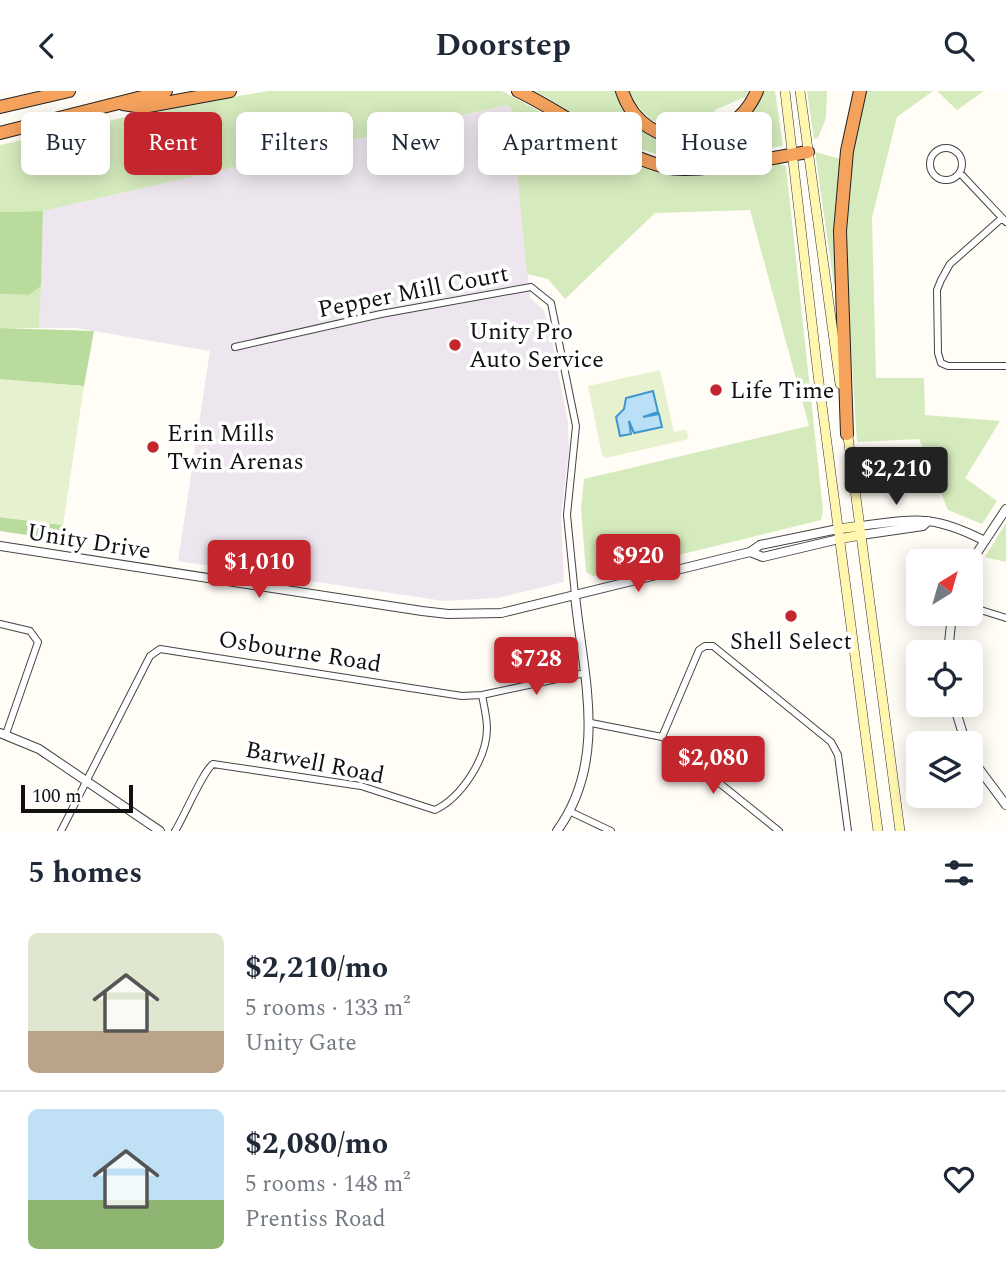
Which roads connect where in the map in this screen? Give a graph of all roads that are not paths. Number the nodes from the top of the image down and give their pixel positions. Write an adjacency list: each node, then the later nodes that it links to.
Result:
1 (69, 91): 11 (highway)
2 (166, 91): 10 (highway)
3 (230, 91): 10 (highway)
4 (518, 91): 14 (highway)
5 (622, 91): 6 (highway)
6 (757, 91)
7 (785, 91): 14 (main road)
8 (800, 91): 13 (main road)
9 (860, 91): 19 (highway)
10 (116, 103): 12 (highway)
11 (0, 107)
12 (0, 133)
13 (808, 152): 14 (highway); 19 (main road)
14 (793, 154): 21 (main road)
15 (960, 173): 15 (street); 16 (street)
16 (1004, 220): 18 (street)
17 (234, 347): 28 (street, Pepper Mill Court)
18 (1006, 366)
19 (848, 434): 22 (main road)
20 (1006, 509): 24 (street)
21 (838, 529): 22 (main road); 23 (main road); 27 (street, Unity Drive)
22 (861, 531): 23 (main road); 24 (street); 49 (main road)
23 (839, 539): 27 (street, Unity Drive); 48 (main road)
24 (985, 541): 26 (street)
25 (0, 546): 28 (street, Unity Drive)
26 (980, 549)
27 (750, 552): 28 (street, Unity Drive)
28 (575, 595): 32 (street)
29 (984, 611): 30 (street)
30 (1006, 618)
31 (0, 624): 35 (street)
32 (585, 673): 33 (street, Osbourne Road); 34 (street)
33 (482, 695): 38 (street, Osbourne Road); 43 (street, Barwell Road)
34 (591, 723): 36 (street); 40 (street)
35 (3, 734): 38 (street)
36 (662, 737): 46 (street); 47 (street)
37 (983, 774): 39 (street)
38 (87, 782): 41 (street, Osbourne Road); 42 (street)
39 (1006, 805)
40 (571, 811): 44 (street); 45 (street)
41 (61, 831)
42 (160, 831)
43 (175, 831)
44 (557, 831)
45 (611, 831)
46 (779, 831)
47 (848, 831)
48 (878, 831)
49 (900, 831)

